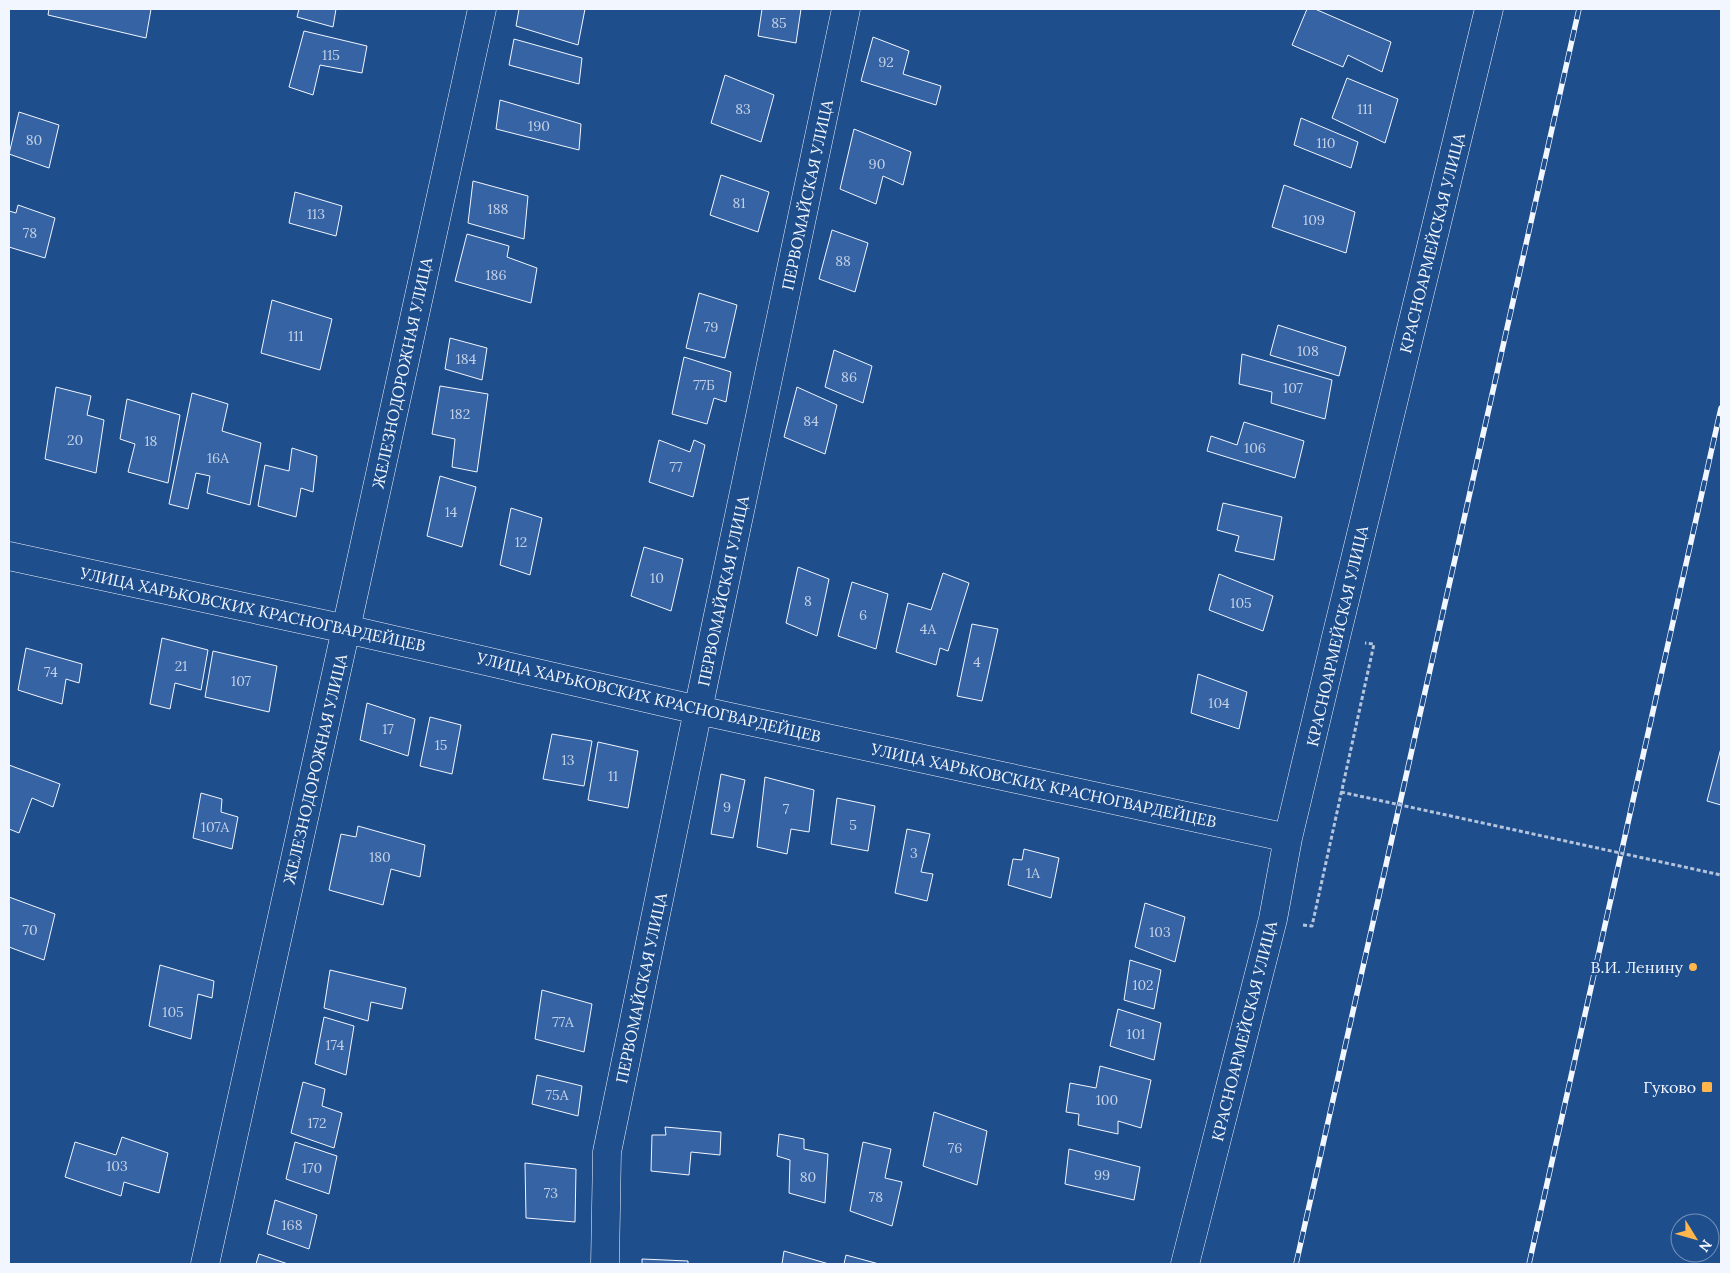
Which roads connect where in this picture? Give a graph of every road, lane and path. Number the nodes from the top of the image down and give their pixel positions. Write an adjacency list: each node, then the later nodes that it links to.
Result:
1 (482, 9): 5 (street, ЖЕЛЕЗНОДОРОЖНАЯ УЛИЦА)
2 (846, 9): 7 (street, ПЕРВОМАЙСКАЯ УЛИЦА)
3 (1489, 9): 9 (street, КРАСНОАРМЕЙСКАЯ УЛИЦА)
4 (9, 556): 5 (street, УЛИЦА ХАРЬКОВСКИХ КРАСНОГВАРДЕЙЦЕВ)
5 (346, 629): 7 (street, УЛИЦА ХАРЬКОВСКИХ КРАСНОГВАРДЕЙЦЕВ); 12 (street, ЖЕЛЕЗНОДОРОЖНАЯ УЛИЦА)
6 (1374, 644): 8 (path)
7 (698, 710): 9 (street, УЛИЦА ХАРЬКОВСКИХ КРАСНОГВАРДЕЙЦЕВ); 13 (street, ПЕРВОМАЙСКАЯ УЛИЦА)
8 (1341, 792): 10 (path, bridge); 11 (path)
9 (1288, 838): 14 (street, КРАСНОАРМЕЙСКАЯ УЛИЦА)
10 (1721, 876)
11 (1312, 926)
12 (205, 1264)
13 (604, 1264)
14 (1185, 1264)

